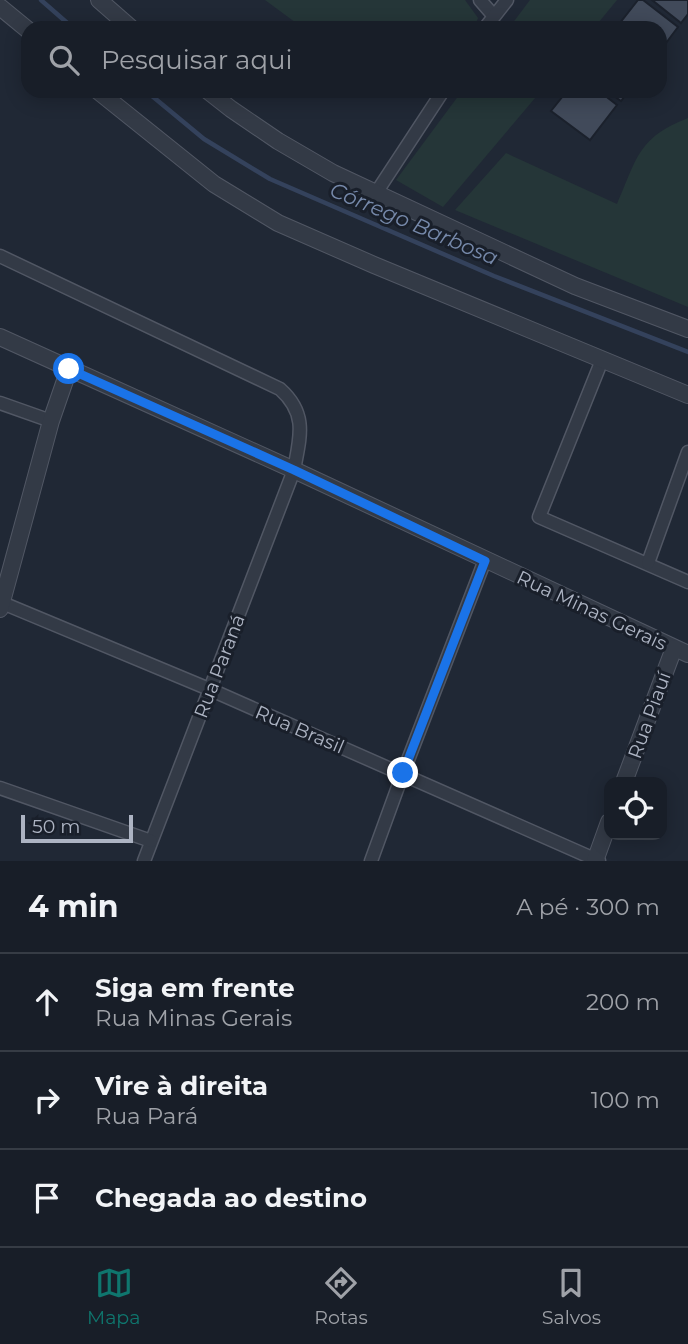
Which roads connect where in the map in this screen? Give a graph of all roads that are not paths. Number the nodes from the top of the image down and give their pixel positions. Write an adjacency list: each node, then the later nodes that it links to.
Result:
1 (99, 0): 6 (street)
2 (480, 0): 5 (street)
3 (507, 0): 5 (street)
4 (0, 7): 8 (street)
5 (493, 15): 7 (street)
6 (123, 21)
7 (489, 21)
8 (21, 24)
9 (107, 98): 16 (street)
10 (217, 98): 12 (street)
11 (438, 98): 12 (street)
12 (376, 193): 14 (street)
13 (0, 256): 22 (street, Rua Paraná)
14 (688, 328)
15 (0, 337): 17 (street, Rua Minas Gerais)
16 (602, 360): 18 (street); 24 (street)
17 (69, 369): 20 (street); 22 (street, Rua Minas Gerais)
18 (688, 396)
19 (0, 403): 20 (street)
20 (51, 421): 26 (street)
21 (688, 453): 24 (street)
22 (294, 470): 23 (street, Rua Minas Gerais); 28 (street, Rua Paraná)
23 (485, 561): 27 (street, Rua Minas Gerais); 29 (street)
24 (648, 564): 25 (street)
25 (688, 582)
26 (1, 604): 28 (street, Rua Brasil)
27 (681, 651): 30 (street, Rua Piauí)
28 (209, 689): 29 (street, Rua Brasil); 33 (street, Rua Paraná)
29 (403, 773): 34 (street, Rua Brasil); 36 (street)
30 (626, 777)
31 (0, 788): 33 (street)
32 (604, 837): 34 (street)
33 (150, 841): 35 (street, Rua Paraná)
34 (596, 860)
35 (144, 861)
36 (371, 861)

